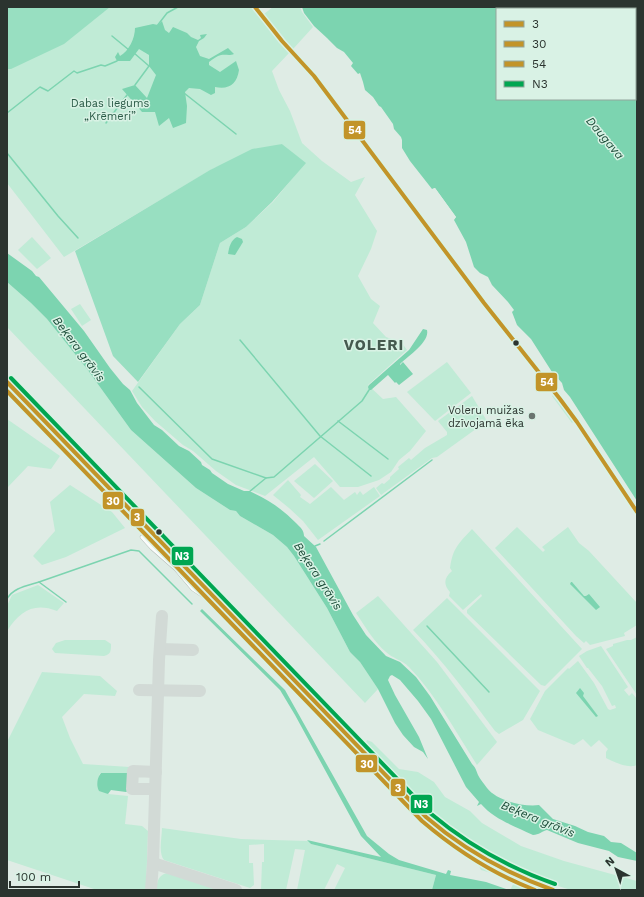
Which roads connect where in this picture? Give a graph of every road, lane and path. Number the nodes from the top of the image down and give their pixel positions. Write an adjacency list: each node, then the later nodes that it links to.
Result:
1 (255, 7): 3 (street)
2 (7, 382): 6 (main road)
3 (637, 512)
4 (142, 537): 5 (street)
5 (205, 597)
6 (553, 890)

